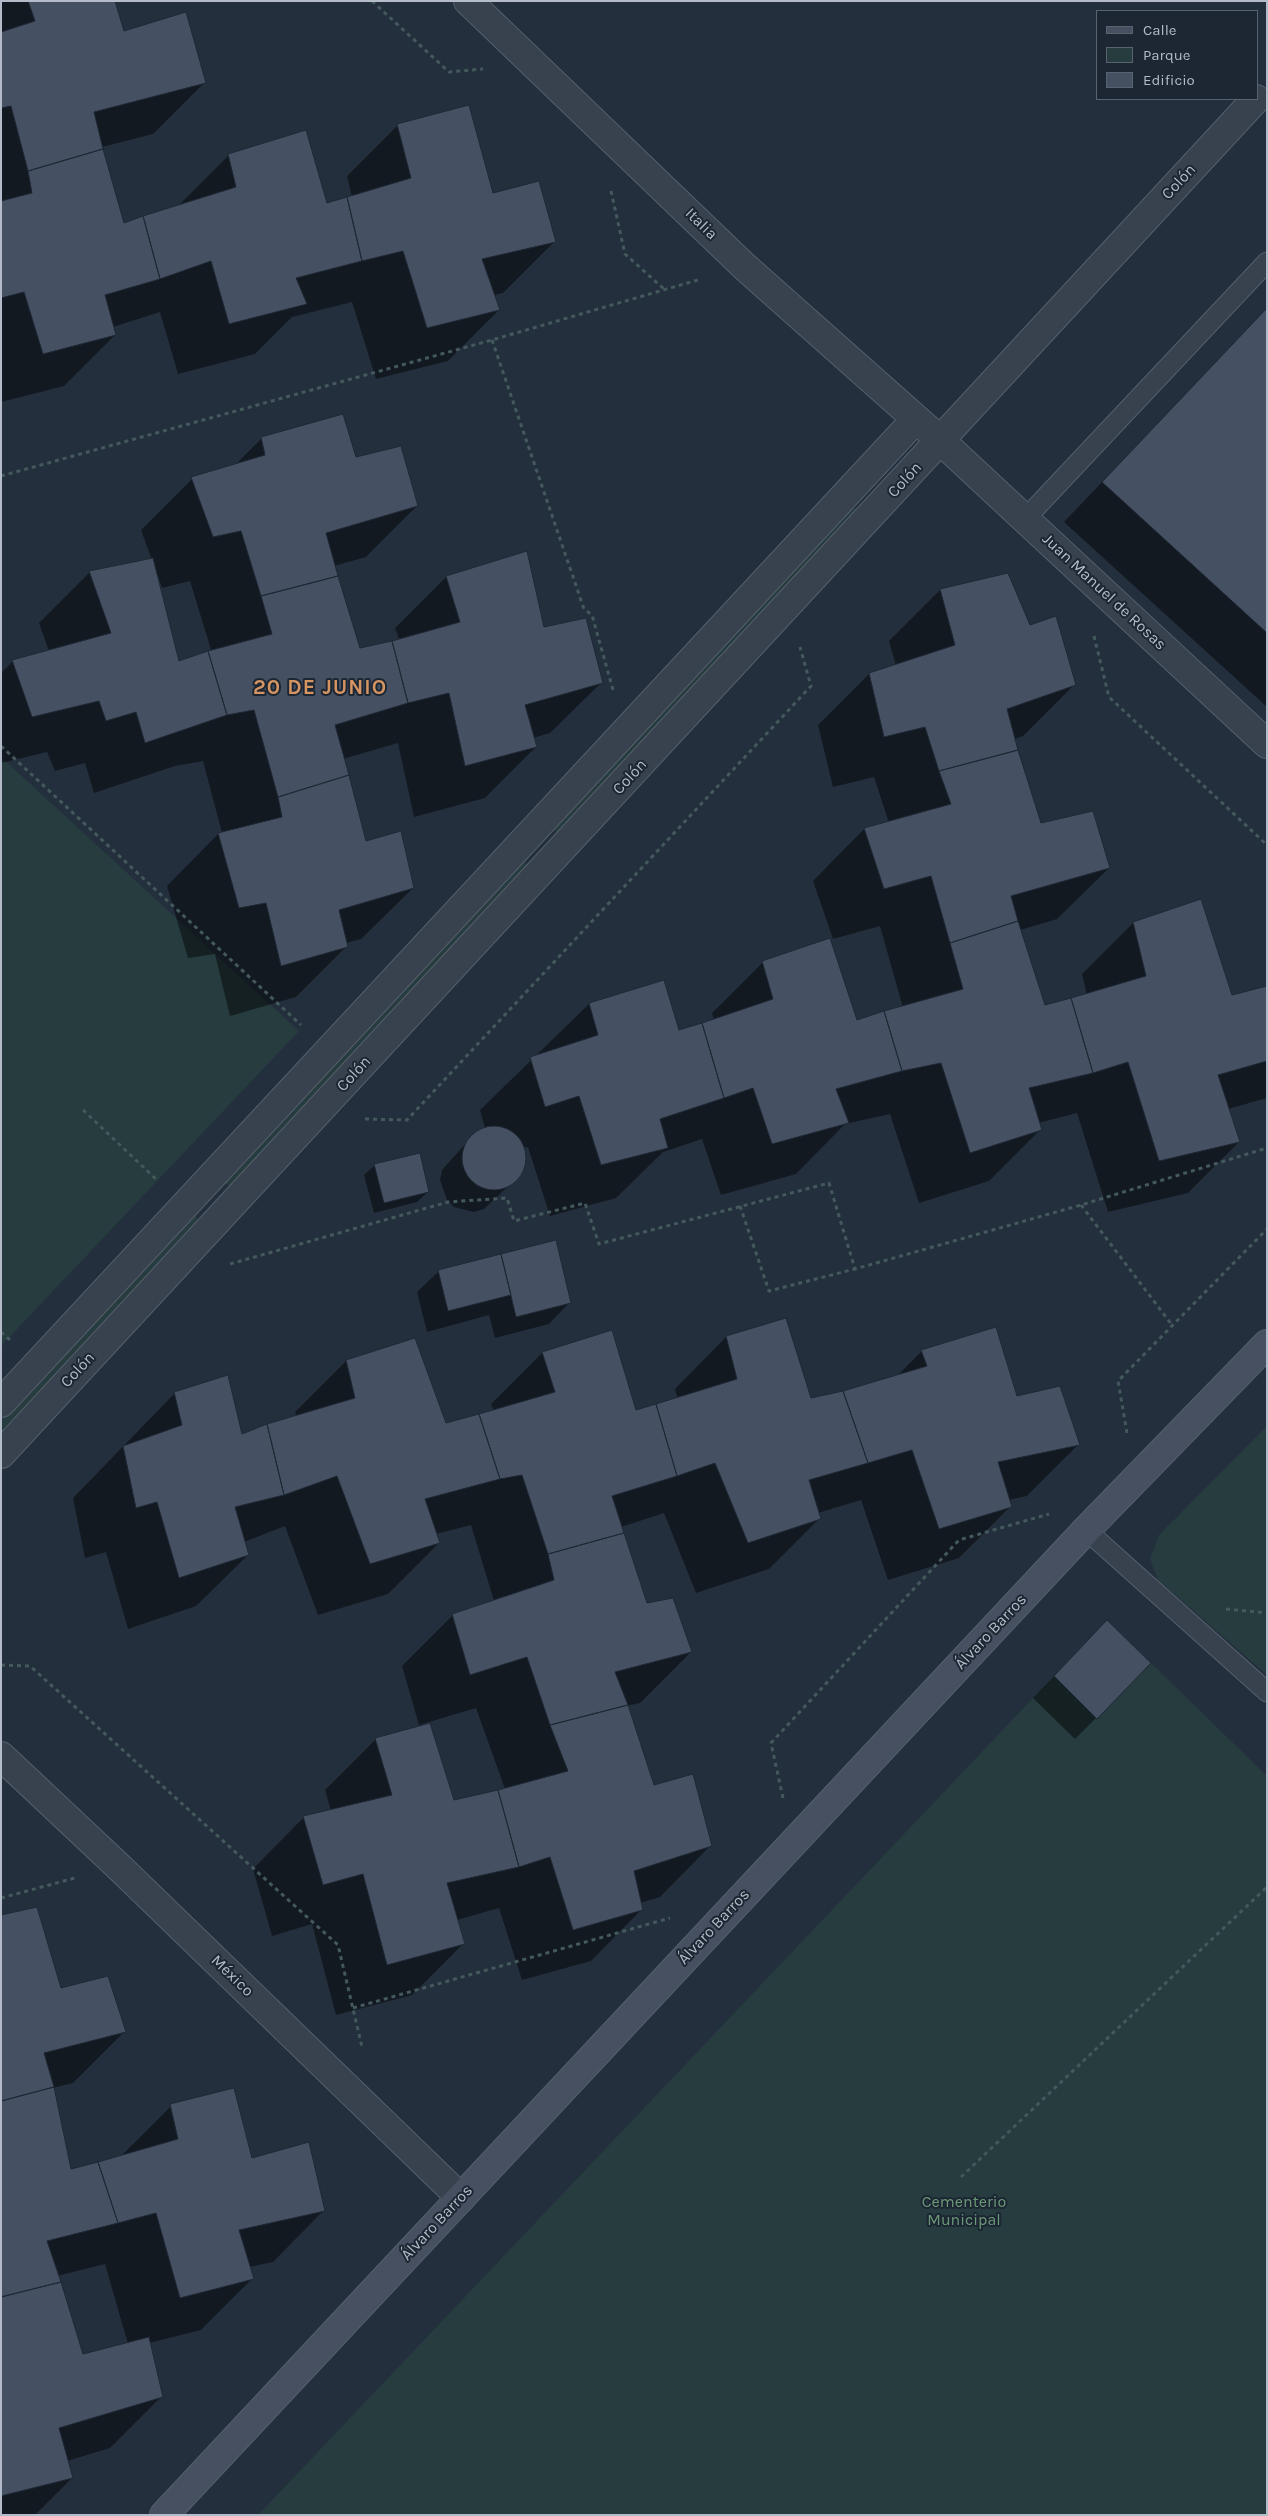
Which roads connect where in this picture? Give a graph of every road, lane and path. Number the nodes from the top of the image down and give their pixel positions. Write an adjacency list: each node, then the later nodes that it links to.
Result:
1 (372, 1): 3 (path)
2 (468, 1): 3 (street, Italia)
3 (533, 65): 9 (street, Italia)
4 (1267, 88): 5 (street, Colón)
5 (1258, 98)
6 (1256, 100): 13 (street, Colón)
7 (610, 188): 10 (path)
8 (1267, 262): 15 (lane)
9 (745, 267): 10 (path); 12 (street, Italia)
10 (664, 289): 11 (path)
11 (492, 340): 14 (path); 18 (path)
12 (916, 419): 13 (street, Italia); 18 (street, Colón)
13 (941, 441): 15 (street, Juan Manuel de Rosas); 16 (street, Colón)
14 (1, 476)
15 (1025, 519): 19 (street, Juan Manuel de Rosas)
16 (789, 605): 23 (street, Colón); 26 (path)
17 (1092, 631): 22 (path)
18 (625, 733): 21 (street, Colón)
19 (1267, 744)
20 (1, 746): 24 (path)
21 (528, 837): 23 (street); 24 (street, Colón)
22 (1267, 845)
23 (553, 860): 26 (street, Colón)
24 (329, 1051): 28 (street, Colón)
25 (83, 1110): 28 (path)
26 (313, 1118): 31 (street, Colón)
27 (1267, 1148): 29 (path)
28 (192, 1198): 31 (street); 37 (street, Colón)
29 (1081, 1205): 34 (path); 35 (path)
30 (740, 1206): 33 (path); 34 (path); 34 (path)
31 (225, 1212): 38 (street, Colón)
32 (1267, 1229): 35 (path)
33 (223, 1266)
34 (855, 1269)
35 (1172, 1325): 39 (path)
36 (1267, 1344): 39 (main road, Álvaro Barros)
37 (1, 1403)
38 (1, 1454)
39 (1136, 1478): 41 (main road, Álvaro Barros)
40 (1051, 1513): 45 (path)
41 (1086, 1530): 43 (lane); 45 (main road, Álvaro Barros)
42 (1, 1665): 50 (path)
43 (1267, 1692)
44 (1, 1756): 46 (street, México)
45 (793, 1845): 53 (main road, Álvaro Barros)
46 (118, 1866): 48 (path); 53 (street, México)
47 (1267, 1887): 52 (path)
48 (1, 1898)
49 (674, 1917): 50 (path)
50 (353, 2008): 51 (path)
51 (363, 2054)
52 (961, 2177)
53 (460, 2198): 54 (main road, Álvaro Barros)
54 (164, 2515)

